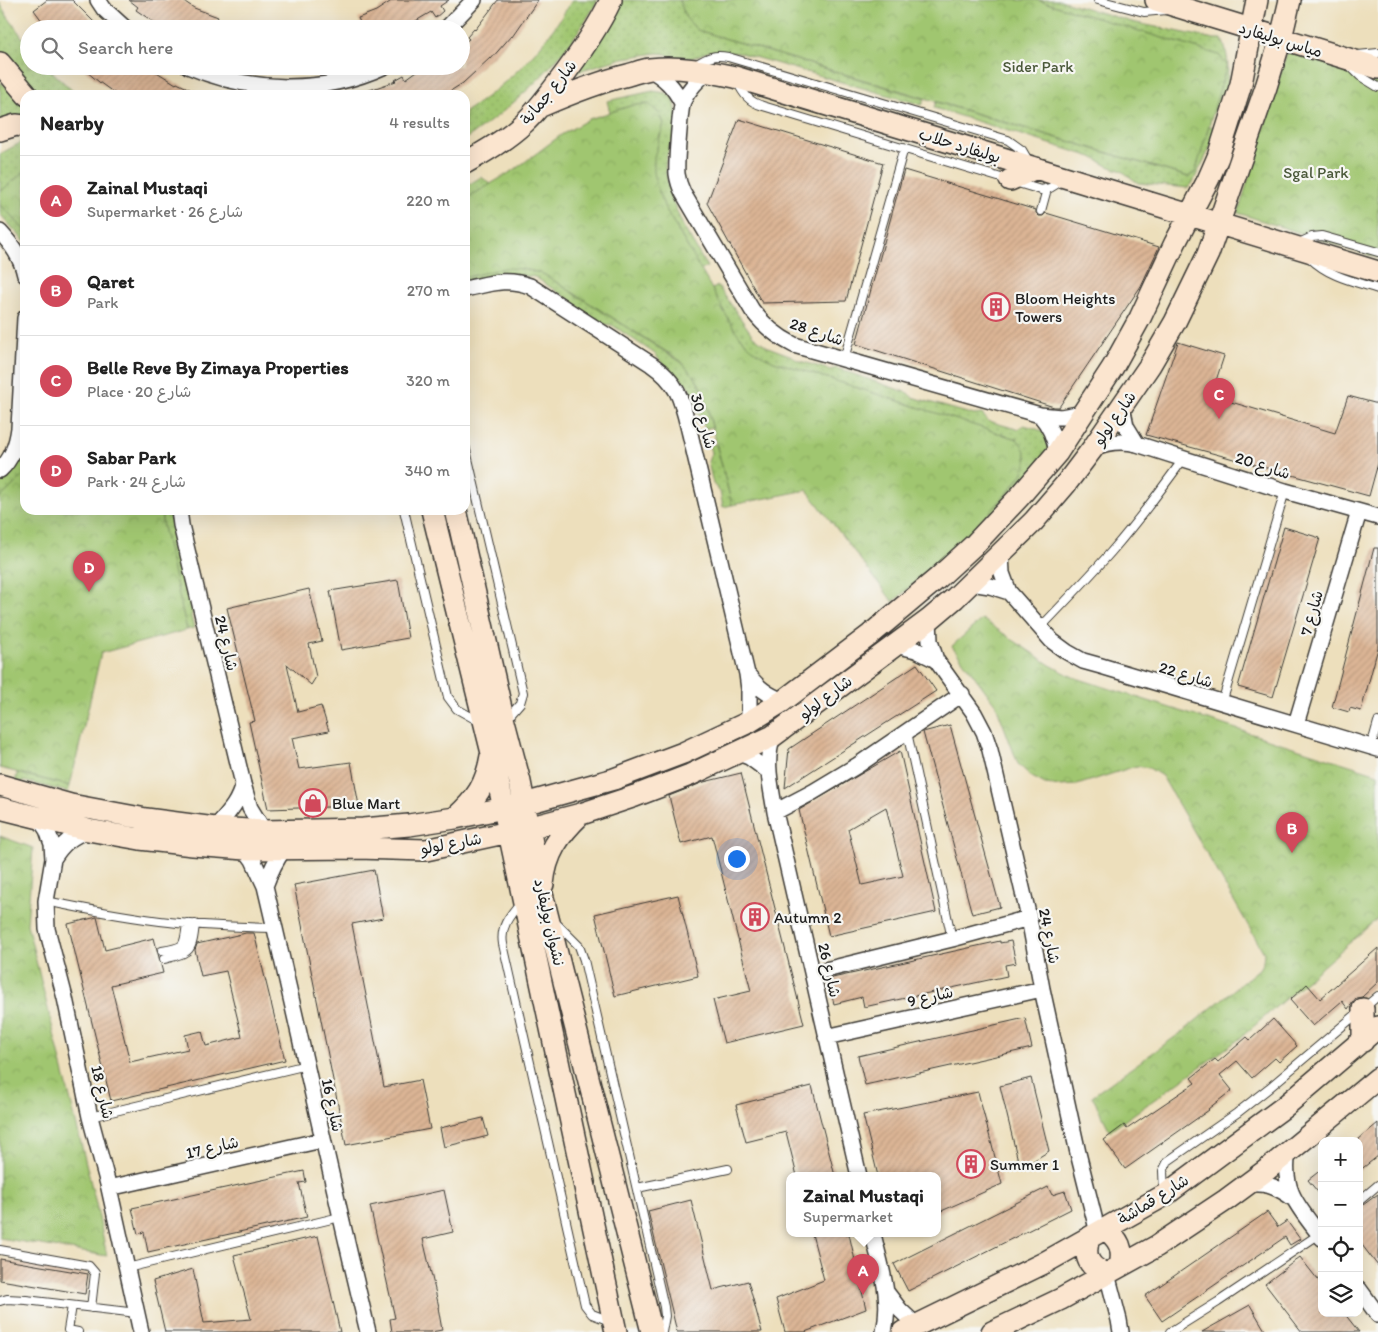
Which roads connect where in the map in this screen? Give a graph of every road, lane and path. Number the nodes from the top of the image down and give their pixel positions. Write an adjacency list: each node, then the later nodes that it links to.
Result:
1 (98, 0): 9 (street)
2 (474, 0): 10 (street)
3 (611, 0): 25 (street, شارع جمانة)
4 (1098, 0): 8 (lane)
5 (1156, 0): 8 (street, مياس بوليفارد)
6 (1257, 0): 11 (street, شارع لولو)
7 (1290, 0): 12 (street, شارع لولو)
8 (1181, 4): 11 (street, مياس بوليفارد)
9 (116, 20)
10 (455, 20)
11 (1252, 30): 12 (street, مياس بوليفارد); 35 (street, شارع لولو)
12 (1281, 38): 14 (street, مياس بوليفارد); 36 (street, شارع لولو)
13 (1378, 53): 14 (lane)
14 (1342, 58): 16 (street, مياس بوليفارد); 22 (lane)
15 (0, 63): 23 (street)
16 (1378, 68)
17 (649, 69): 18 (street, بوليفارد حلاب); 24 (street); 25 (street, بوليفارد حلاب)
18 (699, 70): 21 (street, بوليفارد حلاب); 24 (street); 30 (lane)
19 (214, 75): 20 (street)
20 (363, 75)
21 (735, 77): 28 (lane); 30 (street, بوليفارد حلاب)
22 (1378, 87)
23 (23, 90)
24 (682, 103): 44 (street, شارع 28)
25 (540, 106): 29 (street, شارع جمانة)
26 (20, 126): 27 (street)
27 (0, 130)
28 (904, 148): 32 (lane); 44 (lane)
29 (470, 161)
30 (1033, 167): 31 (street, بوليفارد حلاب); 32 (street)
31 (1066, 178): 33 (lane); 35 (street, بوليفارد حلاب)
32 (1010, 180): 33 (lane)
33 (1047, 190): 34 (lane)
34 (1041, 211)
35 (1190, 215): 36 (street, بوليفارد حلاب); 47 (street, شارع لولو)
36 (1219, 224): 38 (street, بوليفارد حلاب); 45 (street, شارع لولو)
37 (0, 232): 40 (street)
38 (1296, 247): 39 (lane); 41 (street, بوليفارد حلاب); 43 (lane)
39 (1378, 252)
40 (20, 259)
41 (1378, 272)
42 (470, 288): 69 (street, شارع 30)
43 (1378, 289)
44 (844, 359): 48 (street, شارع 28)
45 (1122, 406): 49 (street); 50 (street, شارع لولو)
46 (20, 410): 54 (street)
47 (1082, 414): 48 (street, شارع 28); 51 (street, شارع لولو)
48 (1040, 415): 51 (street)
49 (1137, 444): 50 (street, شارع 20); 52 (street, شارع 20)
50 (1093, 448): 62 (street, شارع لولو)
51 (1057, 453): 71 (street, شارع لولو)
52 (1184, 458): 55 (street, شارع 20); 66 (lane)
53 (470, 467): 75 (lane)
54 (0, 470)
55 (1285, 490): 56 (street, شارع 20); 72 (lane)
56 (1359, 512): 61 (street, شارع 20); 76 (street, شارع 7)
57 (180, 515): 83 (street, شارع 24)
58 (405, 515): 75 (lane)
59 (433, 515): 75 (street, نشوان بوليفارد)
60 (457, 515): 75 (street, نشوان بوليفارد)
61 (1378, 517)
62 (1001, 554): 63 (street, شارع لولو); 64 (street, شارع 22)
63 (971, 582): 64 (street); 65 (street, شارع لولو)
64 (1009, 592): 66 (street, شارع 22)
65 (928, 620): 67 (street, شارع لولو); 68 (street, شارع 24)
66 (1040, 628): 72 (street, شارع 22)
67 (894, 646): 68 (street, شارع 24); 78 (street, شارع لولو)
68 (936, 660): 70 (street, شارع 24)
69 (748, 674): 71 (street, شارع 30); 73 (street, شارع 30)
70 (962, 694): 77 (street); 101 (street, شارع 24)
71 (783, 701): 73 (street, شارع لولو)
72 (1222, 703): 76 (street, شارع 22)
73 (749, 722): 85 (street, شارع لولو)
74 (1378, 722): 79 (lane)
75 (494, 723): 80 (street, نشوان بوليفارد); 85 (street, نشوان بوليفارد)
76 (1296, 724): 79 (street, شارع 22)
77 (907, 732): 87 (street); 104 (lane)
78 (773, 736): 81 (street, شارع لولو); 82 (street, شارع 26)
79 (1374, 748)
80 (492, 753): 85 (street, نشوان بوليفارد); 90 (street)
81 (738, 753): 82 (street); 88 (street, شارع لولو)
82 (768, 771): 87 (street, شارع 26)
83 (243, 784): 91 (street); 94 (street, شارع 24)
84 (0, 786): 91 (street, شارع لولو)
85 (514, 806): 90 (street, شارع لولو); 93 (street, نشوان بوليفارد)
86 (0, 808): 89 (street, شارع لولو)
87 (775, 812): 106 (street, شارع 26)
88 (581, 814): 93 (street, شارع لولو); 100 (street)
89 (39, 818): 92 (street, شارع لولو); 97 (street, شارع 18)
90 (456, 818): 94 (street, شارع لولو)
91 (215, 828): 94 (street, شارع لولو)
92 (88, 830): 95 (street, شارع لولو); 97 (street)
93 (519, 830): 96 (street, شارع لولو); 100 (street, نشوان بوليفارد)
94 (264, 831)
95 (245, 849): 96 (street, شارع لولو); 98 (street, شارع 16)
96 (284, 849): 98 (street)
97 (53, 859): 99 (street, شارع 18)
98 (265, 886): 103 (street, شارع 16)
99 (46, 901): 102 (lane); 113 (street, شارع 18)
100 (538, 902): 121 (lane); 140 (street, نشوان بوليفارد); 140 (lane); 145 (street, نشوان بوليفارد)
101 (1029, 918): 104 (street); 107 (street, شارع 24)
102 (191, 924): 103 (lane); 105 (lane)
103 (275, 928): 111 (street, شارع 16)
104 (952, 939): 106 (street)
105 (163, 955)
106 (813, 973): 110 (street, شارع 26)
107 (1042, 989): 110 (street, شارع 9); 127 (street, شارع 24)
108 (1370, 1002): 109 (street); 122 (lane)
109 (1370, 1034): 122 (street, شارع قماشة)
110 (826, 1037): 117 (street, شارع 26)
111 (307, 1065): 113 (lane); 114 (street, شارع 16)
112 (1378, 1078): 115 (street)
113 (90, 1117): 120 (street, شارع 18)
114 (322, 1140): 120 (street, شارع 17); 125 (street, شارع 16)
115 (1288, 1152): 118 (street); 124 (street)
116 (728, 1169): 121 (lane)
117 (858, 1172)
118 (1248, 1184): 124 (street); 132 (street)
119 (1378, 1186): 123 (lane)
120 (109, 1188): 131 (street, شارع 18)
121 (637, 1188): 146 (lane)
122 (1165, 1195): 127 (street, شارع قماشة)
123 (1363, 1198)
124 (1294, 1199): 126 (street)
125 (340, 1217): 131 (lane); 144 (street, شارع 16)
126 (1318, 1231)
127 (1097, 1233): 132 (street); 132 (street); 141 (street, شارع قماشة)
128 (874, 1237): 133 (street)
129 (1318, 1237): 150 (lane)
130 (0, 1250): 137 (lane)
131 (127, 1268): 138 (street, شارع 18)
132 (1114, 1270): 148 (street); 149 (street)
133 (887, 1293): 141 (street); 147 (street)
134 (1363, 1294): 139 (street)
135 (0, 1301): 136 (lane)
136 (72, 1306): 137 (lane); 142 (lane)
137 (91, 1308): 138 (lane)
138 (137, 1313): 143 (street, شارع 18)
139 (1378, 1315)
140 (615, 1328)
141 (910, 1328)
142 (78, 1332)
143 (141, 1332)
144 (368, 1332)
145 (652, 1332)
146 (662, 1332)
147 (884, 1332)
148 (992, 1332)
149 (1121, 1332)
150 (1170, 1332)

